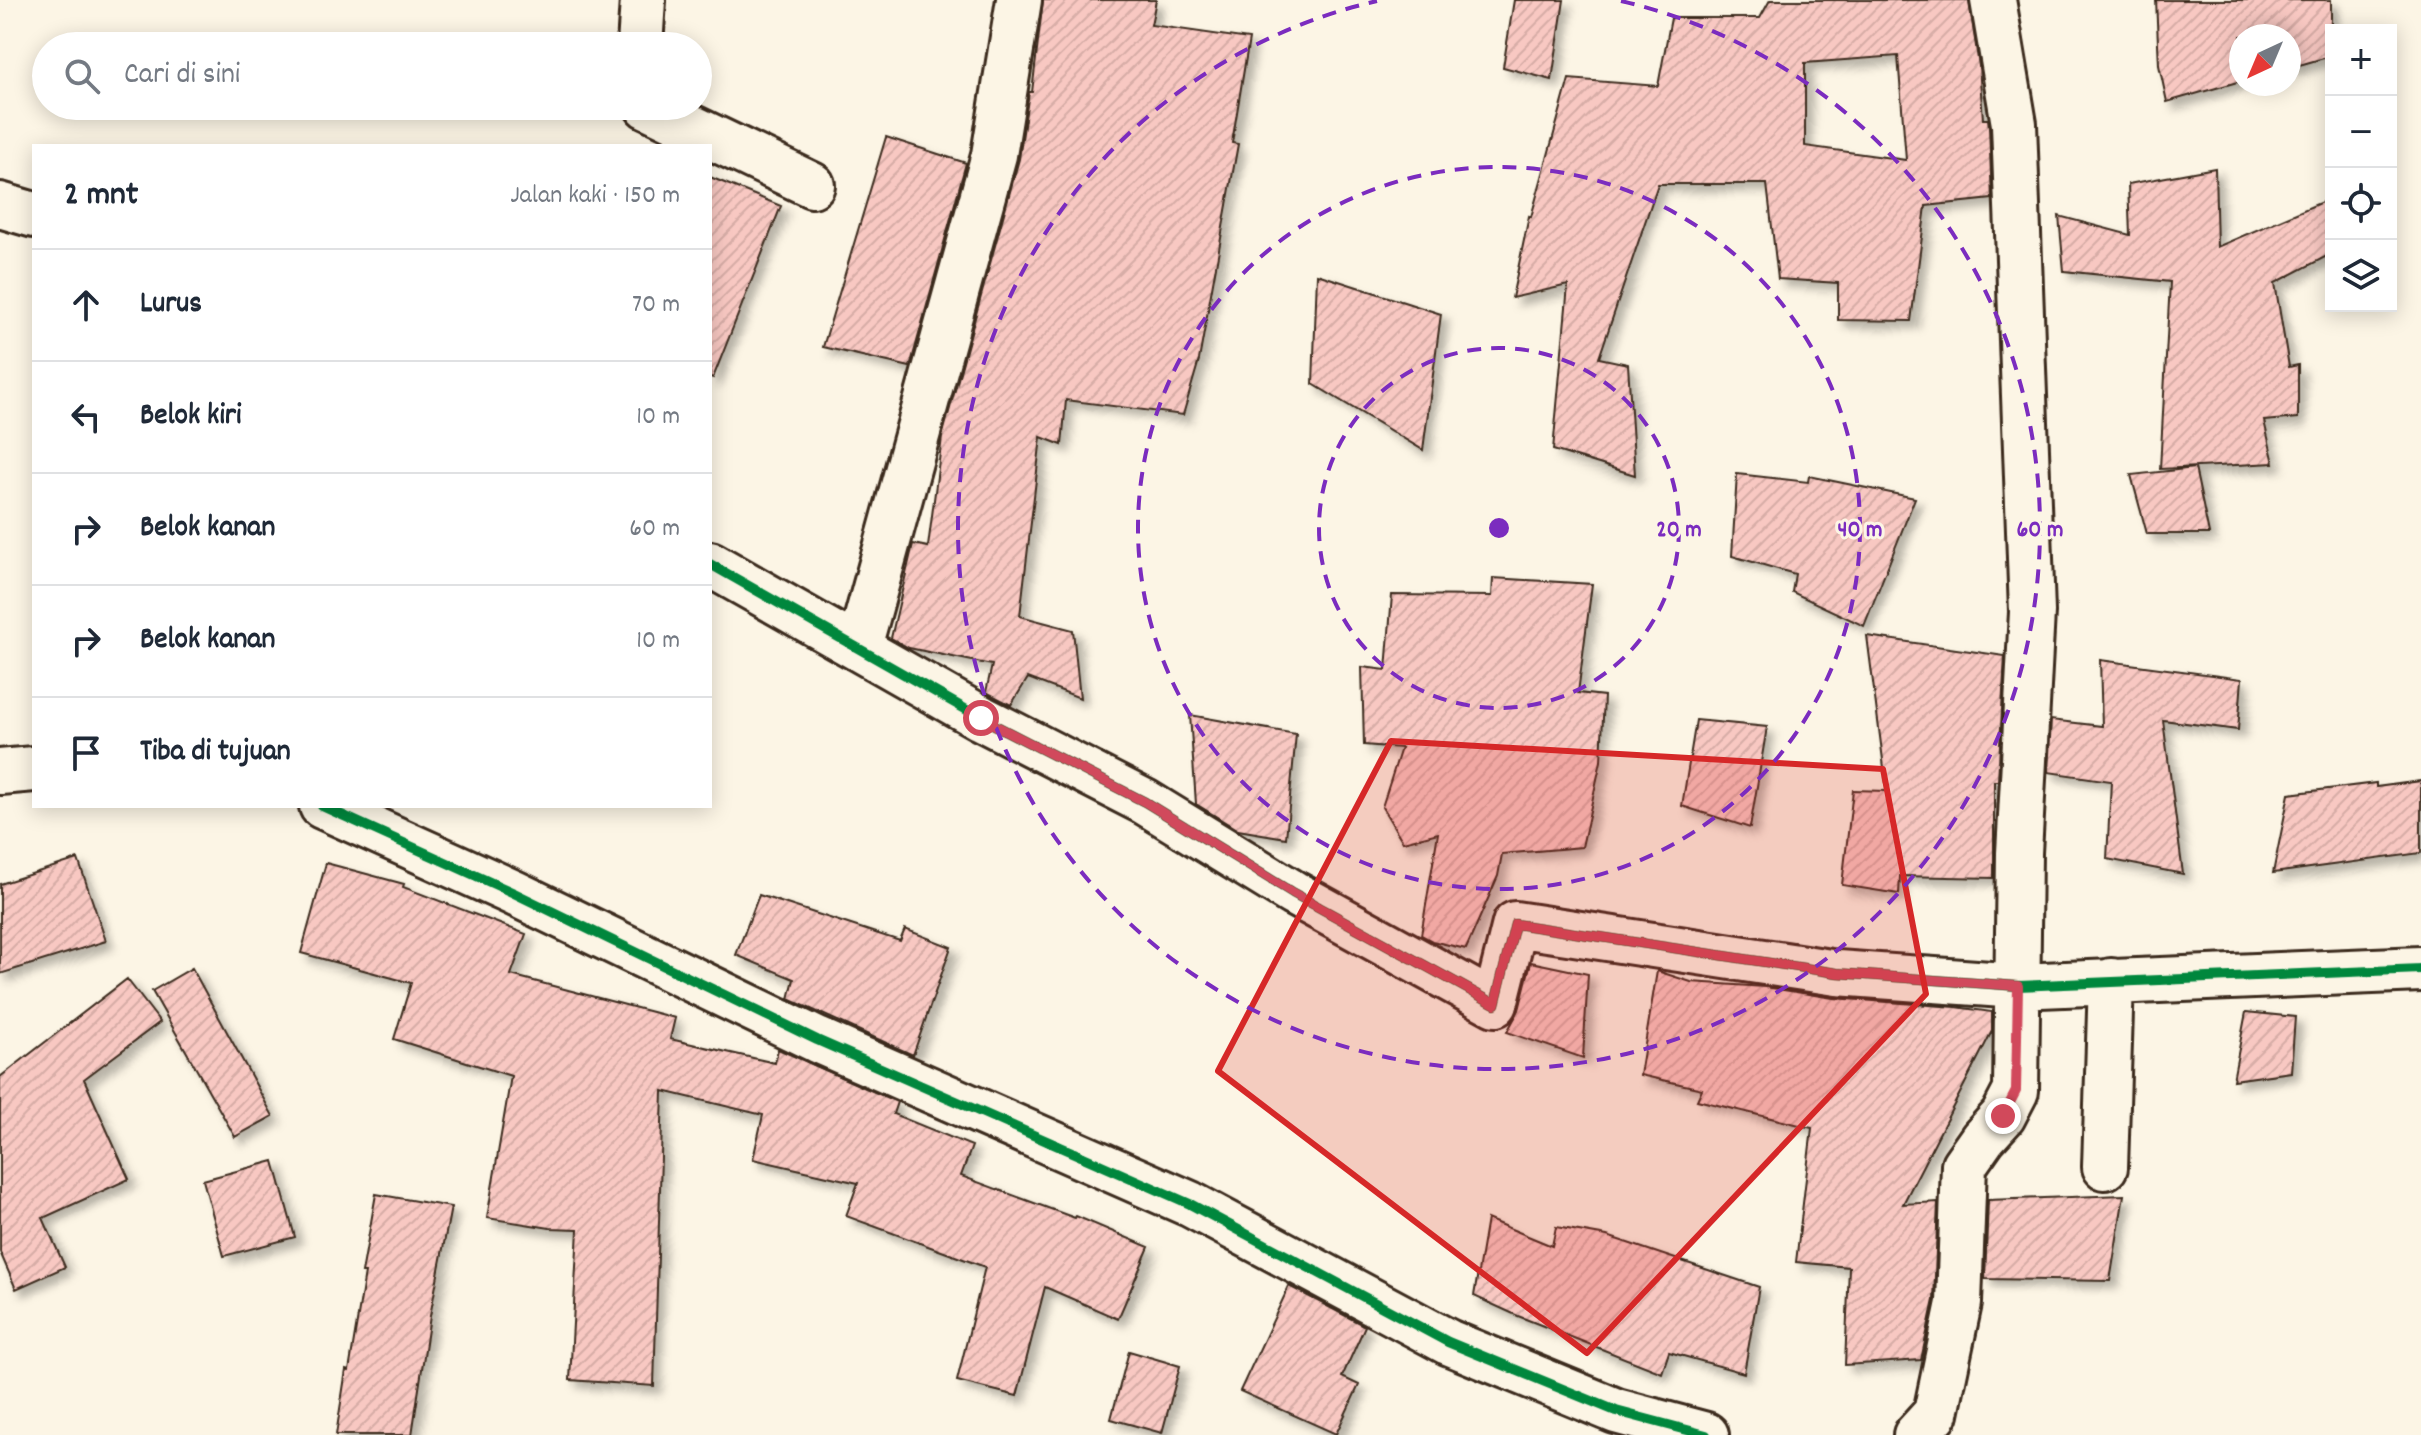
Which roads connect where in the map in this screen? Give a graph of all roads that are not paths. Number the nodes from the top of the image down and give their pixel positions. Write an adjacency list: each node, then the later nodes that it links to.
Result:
1 (643, 0): 4 (street)
2 (1019, 0): 10 (street)
3 (1993, 0): 16 (street)
4 (641, 32)
5 (676, 120): 6 (street)
6 (812, 185)
7 (0, 205): 8 (street)
8 (32, 214)
9 (712, 565): 10 (street)
10 (859, 647): 16 (street)
11 (32, 769): 12 (street)
12 (0, 772)
13 (326, 808): 18 (street)
14 (2421, 969): 15 (street)
15 (2111, 981): 16 (street); 17 (street)
16 (2018, 986): 19 (street)
17 (2105, 1167)
18 (1706, 1435)
19 (1916, 1435)

